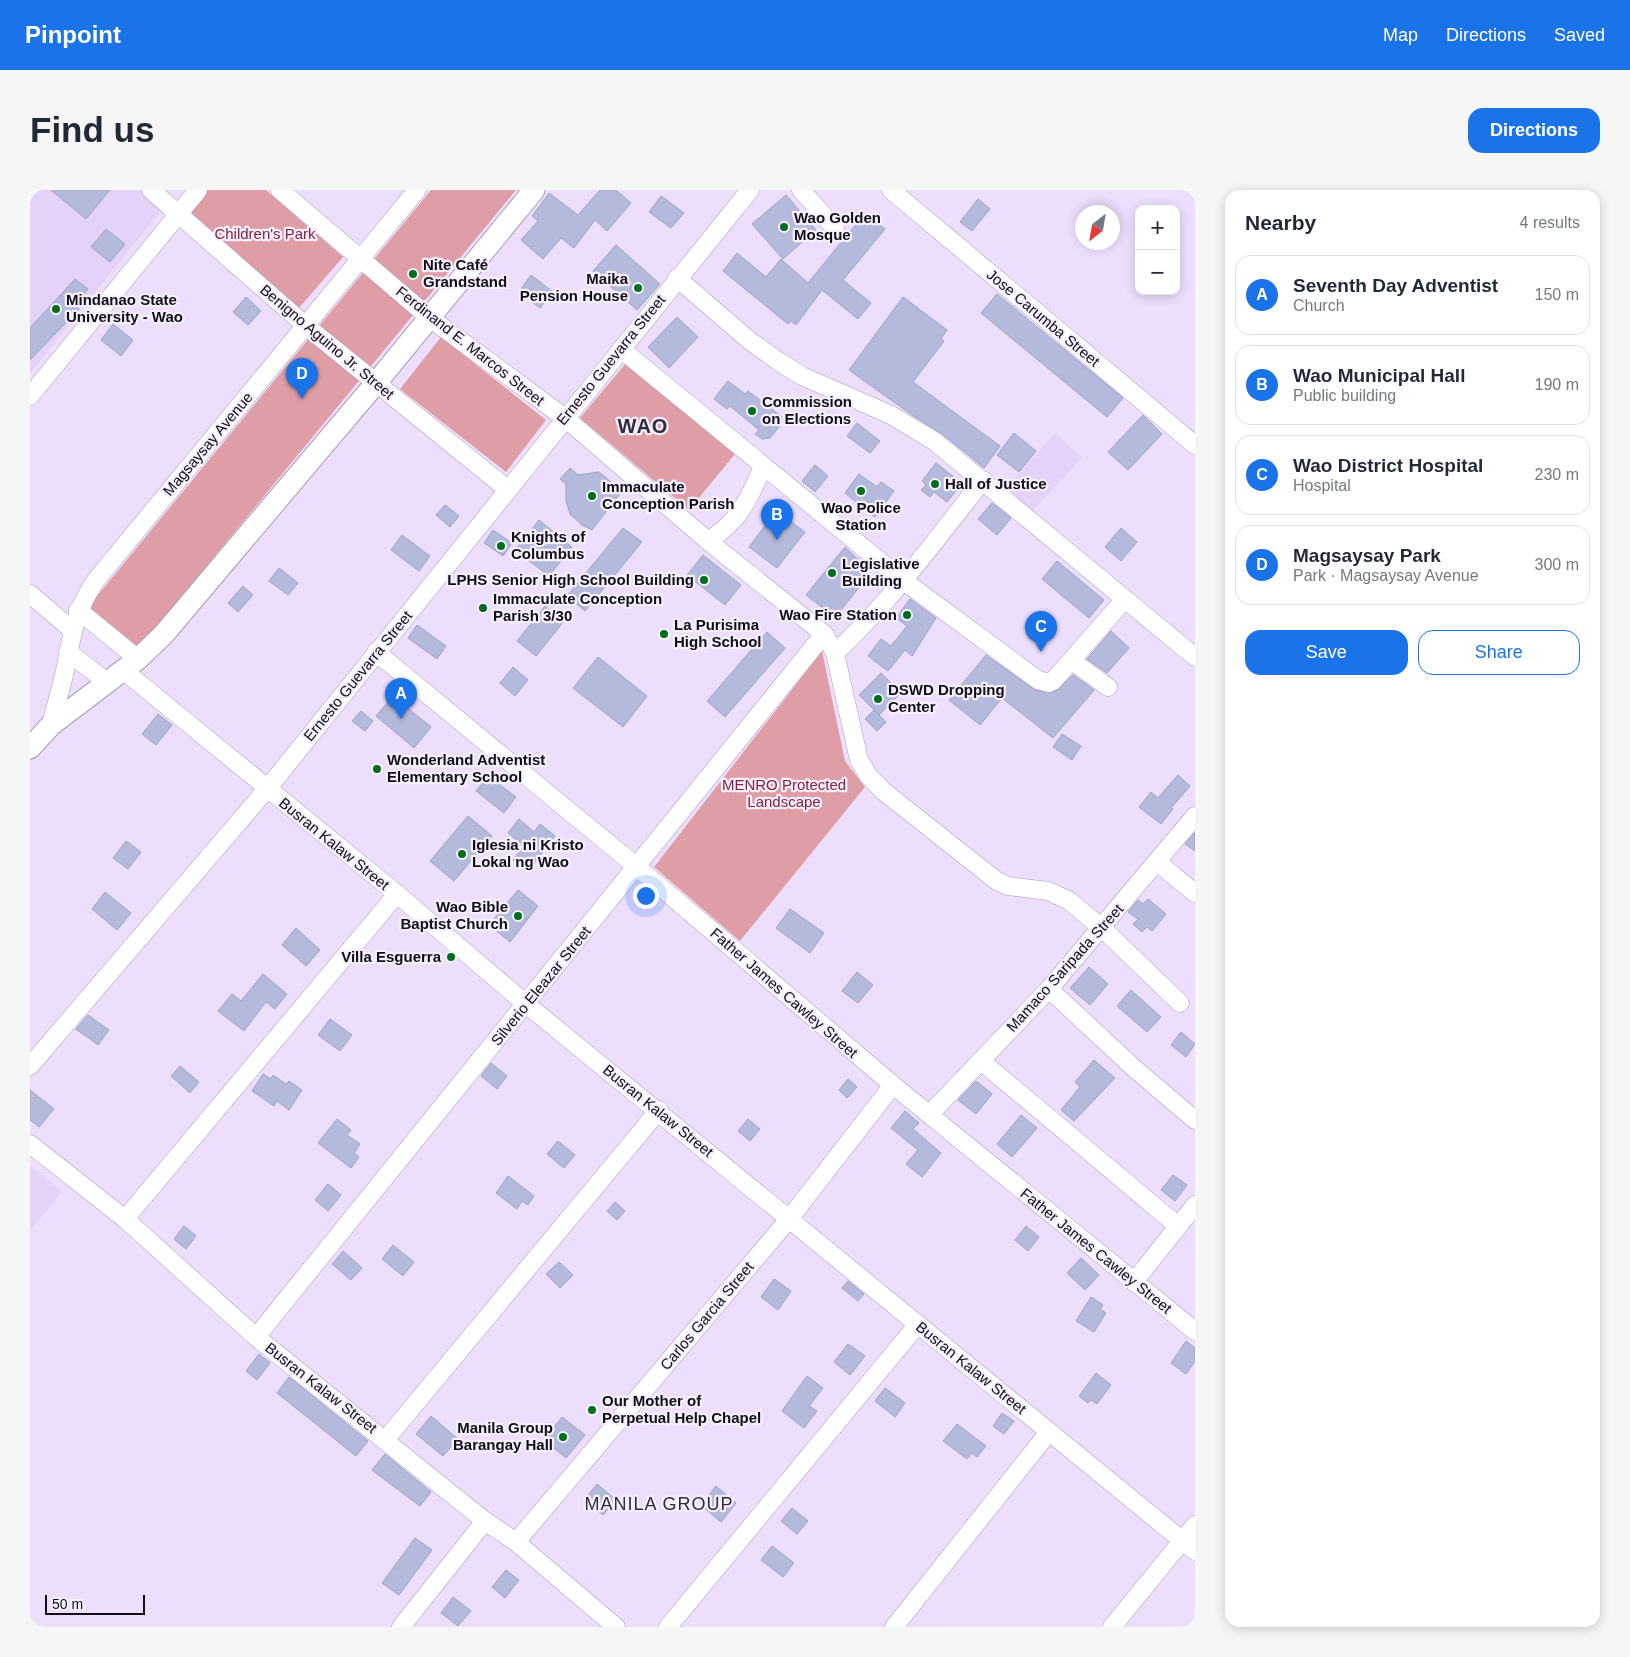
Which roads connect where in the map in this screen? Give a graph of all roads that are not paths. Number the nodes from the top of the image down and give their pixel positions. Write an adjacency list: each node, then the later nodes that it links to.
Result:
1 (150, 190): 9 (street, Benigno Aguino Jr. Street)
2 (198, 190): 9 (street)
3 (280, 190): 11 (street, Ferdinand E. Marcos Street)
4 (418, 190): 11 (street, Magsaysay Avenue)
5 (534, 190): 13 (main road)
6 (750, 190): 12 (street, Ernesto Guevarra Street)
7 (801, 190): 10 (street)
8 (891, 190): 19 (street, Jose Carumba Street)
9 (179, 214): 14 (street, Benigno Aguino Jr. Street); 17 (street)
10 (835, 228)
11 (360, 259): 13 (street, Ferdinand E. Marcos Street); 14 (street, Magsaysay Avenue)
12 (677, 278): 15 (street, Ernesto Guevarra Street); 21 (street)
13 (430, 318): 16 (main road); 18 (street, Ferdinand E. Marcos Street)
14 (306, 326): 16 (street, Benigno Aguino Jr. Street); 27 (street, Magsaysay Avenue)
15 (621, 349): 18 (street, Ernesto Guevarra Street); 20 (street)
16 (376, 383): 22 (street, Benigno Aguino Jr. Street); 35 (main road)
17 (30, 396)
18 (565, 418): 22 (street, Ernesto Guevarra Street); 23 (street, Ferdinand E. Marcos Street)
19 (1195, 445)
20 (763, 467): 23 (street); 24 (street)
21 (983, 480): 24 (street); 26 (street)
22 (507, 489): 31 (street, Ernesto Guevarra Street)
23 (708, 541): 29 (street, Ferdinand E. Marcos Street)
24 (904, 581): 32 (street); 34 (street)
25 (30, 594): 28 (street)
26 (1125, 598): 33 (street); 34 (street)
27 (78, 610): 28 (street, Magsaysay Avenue); 35 (street)
28 (72, 630): 30 (street, Magsaysay Avenue)
29 (824, 634): 32 (street); 42 (street, Silverio Eleazar Street)
30 (68, 652): 35 (street); 37 (street, Magsaysay Avenue)
31 (376, 652): 39 (street, Ernesto Guevarra Street); 42 (street, Father James Cawley Street)
32 (835, 653): 45 (street)
33 (1195, 657)
34 (1072, 661): 36 (street)
35 (122, 670): 37 (main road); 39 (street, Busran Kalaw Street)
36 (1108, 686)
37 (51, 724): 38 (main road)
38 (30, 748)
39 (267, 790): 44 (street, Busran Kalaw Street); 50 (street, Ernesto Guevarra Street)
40 (1195, 816): 41 (street, Mamaco Saripada Street)
41 (1157, 862): 43 (street); 45 (street, Mamaco Saripada Street)
42 (638, 867): 48 (street, Silverio Eleazar Street); 51 (street, Father James Cawley Street)
43 (1195, 893)
44 (397, 894): 48 (street, Busran Kalaw Street); 57 (street)
45 (1102, 928): 46 (street, Mamaco Saripada Street); 47 (street)
46 (1049, 989): 49 (street, Mamaco Saripada Street); 54 (street)
47 (1180, 1003)
48 (526, 1004): 52 (street, Busran Kalaw Street); 63 (street, Silverio Eleazar Street)
49 (982, 1061): 53 (street, Mamaco Saripada Street); 59 (street)
50 (30, 1066)
51 (893, 1086): 53 (street, Father James Cawley Street); 58 (street, Carlos Garcia Street)
52 (659, 1110): 58 (street, Busran Kalaw Street); 65 (street)
53 (930, 1114): 60 (street, Father James Cawley Street)
54 (1195, 1120)
55 (30, 1144): 57 (street, Busran Kalaw Street)
56 (1195, 1205): 59 (street)
57 (125, 1219): 63 (street, Busran Kalaw Street)
58 (789, 1219): 61 (street, Busran Kalaw Street); 68 (street, Carlos Garcia Street)
59 (1178, 1226): 60 (street)
60 (1134, 1282): 62 (street, Father James Cawley Street)
61 (918, 1324): 64 (street, Busran Kalaw Street); 72 (street)
62 (1195, 1331)
63 (256, 1336): 65 (street, Busran Kalaw Street)
64 (1049, 1432): 69 (street, Busran Kalaw Street); 73 (street)
65 (386, 1439): 66 (street, Busran Kalaw Street)
66 (485, 1521): 68 (street, Busran Kalaw Street); 70 (street)
67 (1195, 1524): 69 (street)
68 (516, 1542): 71 (street, Busran Kalaw Street)
69 (1188, 1546): 74 (street)
70 (402, 1627)
71 (616, 1627)
72 (668, 1627)
73 (894, 1627)
74 (1112, 1627)

